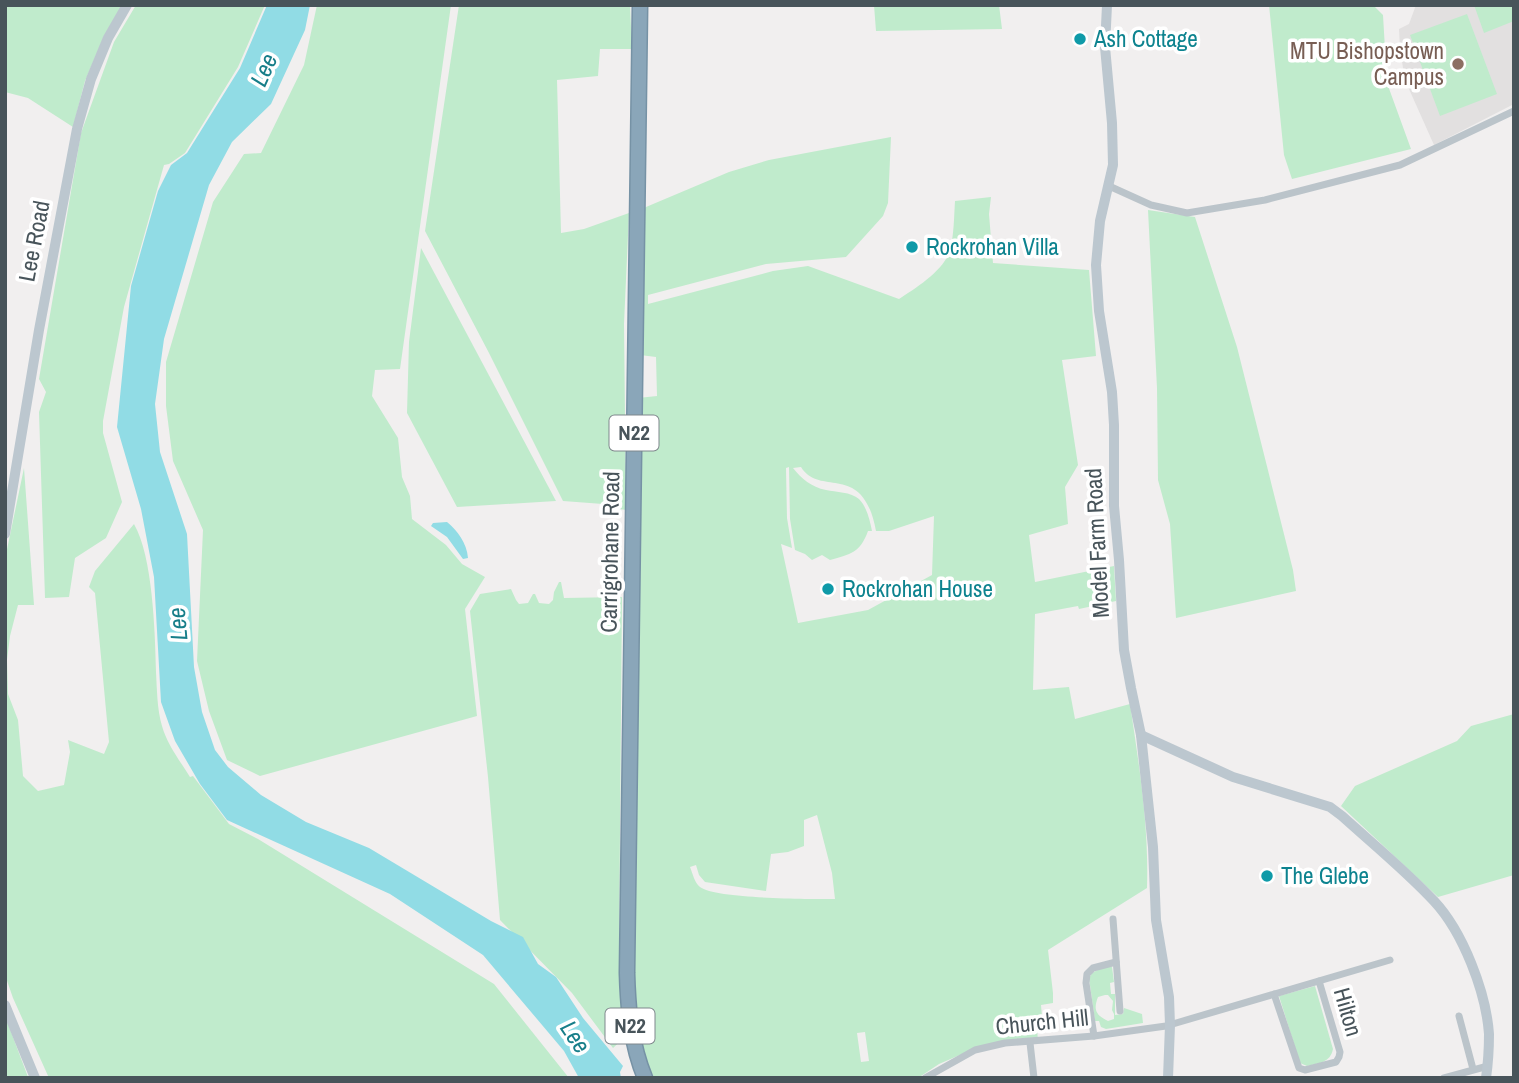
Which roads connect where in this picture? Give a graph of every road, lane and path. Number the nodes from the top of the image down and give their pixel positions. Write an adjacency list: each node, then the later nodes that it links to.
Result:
1 (127, 5): 6 (street, Lee Road)
2 (640, 5): 22 (highway, Carrigrohane Road / N22)
3 (1107, 5): 5 (street, Model Farm Road)
4 (1514, 111): 5 (street)
5 (1109, 186): 7 (street, Model Farm Road)
6 (5, 534)
7 (1142, 736): 16 (street, Model Farm Road); 20 (street)
8 (1113, 919): 10 (street)
9 (1390, 960): 11 (street, Hilton)
10 (1116, 961): 14 (street); 17 (street)
11 (1319, 981): 12 (street, Hilton); 12 (street, Hilton)
12 (1275, 994): 16 (street, Hilton)
13 (5, 1005): 21 (street)
14 (1120, 1012)
15 (1459, 1016): 19 (street)
16 (1170, 1025): 17 (street, Church Hill); 25 (street, Model Farm Road)
17 (1094, 1036): 18 (street, Church Hill)
18 (1030, 1043): 23 (street, Church Hill); 24 (street)
19 (1473, 1069): 20 (street); 26 (street)
20 (1487, 1072)
21 (35, 1078)
22 (645, 1078)
23 (925, 1078)
24 (1034, 1078)
25 (1168, 1078)
26 (1444, 1078)

